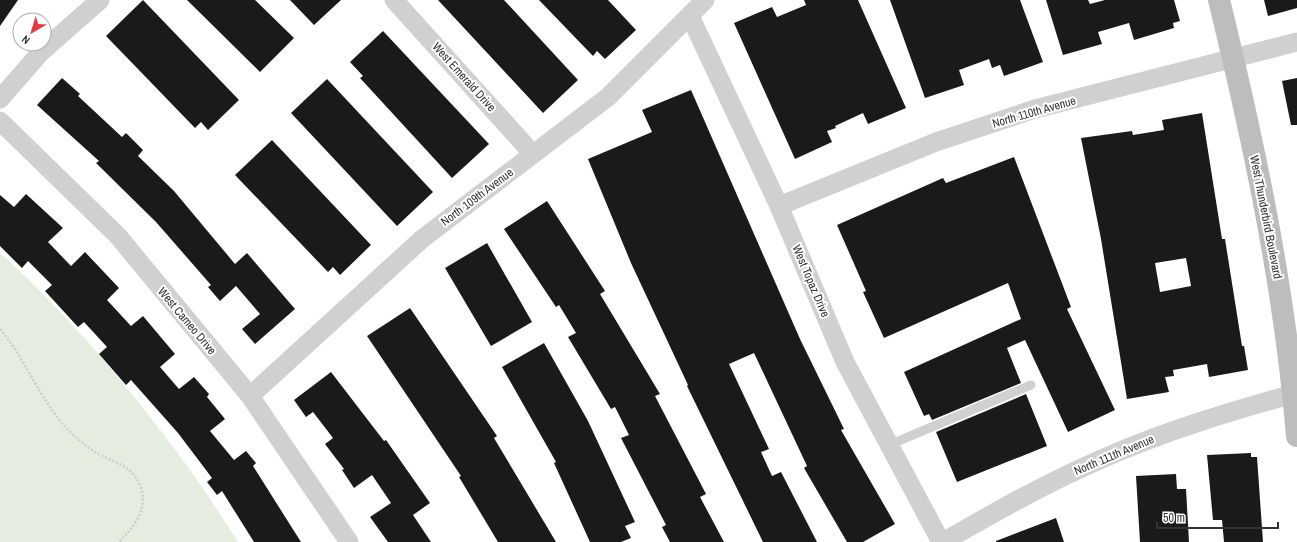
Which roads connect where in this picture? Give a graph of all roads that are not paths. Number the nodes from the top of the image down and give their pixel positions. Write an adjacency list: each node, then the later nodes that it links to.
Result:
1 (100, 0): 8 (street)
2 (394, 0): 10 (street, West Emerald Drive)
3 (705, 0): 5 (street, North 109th Avenue)
4 (1219, 0): 7 (street, West Thunderbird Boulevard)
5 (690, 16): 10 (street, North 109th Avenue); 11 (street, West Topaz Drive)
6 (1297, 42): 7 (street, North 110th Avenue)
7 (1233, 58): 11 (street, North 110th Avenue); 13 (street, West Thunderbird Boulevard)
8 (0, 99)
9 (0, 121): 14 (street, West Cameo Drive)
10 (533, 154): 14 (street, North 109th Avenue)
11 (779, 206): 16 (street, West Topaz Drive)
12 (1031, 384): 16 (lane)
13 (1295, 394): 15 (street, West Thunderbird Boulevard); 18 (street, North 111th Avenue)
14 (250, 396): 17 (street, West Cameo Drive)
15 (1297, 436)
16 (889, 445): 18 (street, West Topaz Drive)
17 (349, 542)
18 (942, 542)

